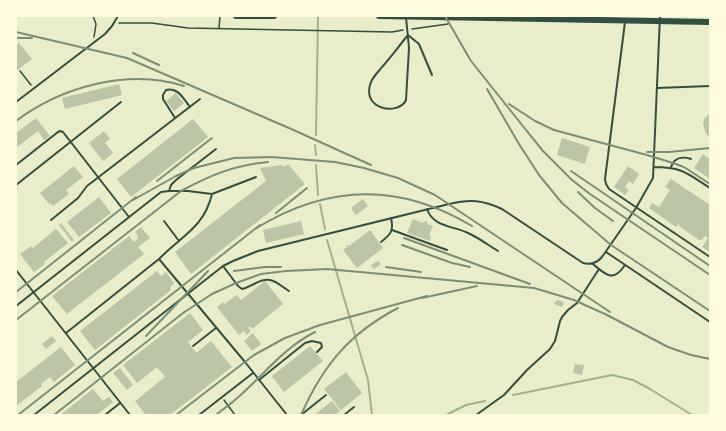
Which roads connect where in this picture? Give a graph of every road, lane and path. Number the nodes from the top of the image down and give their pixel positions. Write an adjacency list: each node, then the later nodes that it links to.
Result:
1 (93, 16): 18 (path)
2 (118, 16): 13 (lane)
3 (220, 16): 15 (path)
4 (236, 16): 5 (main road)
5 (274, 16)
6 (380, 16): 7 (main road)
7 (406, 16): 8 (main road); 16 (lane)
8 (433, 16): 10 (main road)
9 (660, 16): 23 (lane)
10 (451, 17): 11 (main road)
11 (625, 20): 12 (main road); 41 (lane)
12 (710, 22)
13 (115, 23): 15 (path); 18 (lane)
14 (450, 24): 16 (path)
15 (219, 29): 16 (path)
16 (407, 30): 17 (lane)
17 (408, 35): 17 (lane); 20 (lane)
18 (93, 42): 22 (lane)
19 (20, 71): 22 (path)
20 (432, 75)
21 (710, 86): 23 (lane)
22 (34, 88): 25 (lane)
23 (658, 88): 33 (lane)
24 (200, 99): 27 (lane)
25 (16, 102)
26 (121, 102): 29 (lane)
27 (190, 106): 28 (lane); 28 (lane)
28 (175, 118): 35 (lane)
29 (72, 142): 32 (lane); 35 (lane); 37 (lane)
30 (216, 149): 39 (lane)
31 (691, 159): 34 (lane)
32 (16, 165)
33 (654, 167): 34 (lane); 41 (lane)
34 (671, 167): 38 (lane)
35 (98, 177): 43 (lane); 45 (lane)
36 (256, 177): 40 (lane)
37 (16, 185)
38 (710, 188)
39 (169, 191): 40 (lane); 43 (lane)
40 (212, 194): 48 (lane)
41 (636, 208): 52 (lane); 53 (lane)
42 (427, 209): 44 (lane); 51 (lane); 55 (lane)
43 (129, 217): 61 (lane)
44 (391, 218): 47 (lane); 57 (lane)
45 (51, 220)
46 (164, 221): 48 (lane)
47 (392, 230): 49 (lane); 50 (lane)
48 (179, 241): 54 (lane)
49 (381, 242)
50 (447, 250)
51 (498, 251)
52 (606, 252): 55 (lane); 56 (lane)
53 (710, 257)
54 (159, 259): 62 (lane); 66 (lane)
55 (593, 264): 58 (lane)
56 (625, 264): 58 (lane); 64 (lane)
57 (223, 266): 60 (lane); 62 (lane)
58 (599, 269): 84 (lane)
59 (16, 270): 61 (lane)
60 (289, 291)
61 (34, 292): 63 (lane); 66 (lane)
62 (188, 294): 65 (lane); 69 (lane)
63 (16, 306)
64 (710, 322)
65 (216, 328): 67 (lane); 70 (lane)
66 (66, 333): 69 (lane)
67 (193, 346)
68 (317, 352): 71 (lane)
69 (94, 368): 74 (lane); 76 (lane)
70 (253, 373): 71 (lane); 73 (lane)
71 (259, 380): 81 (lane)
72 (326, 395): 82 (lane)
73 (222, 397): 79 (lane); 80 (path)
74 (120, 403): 77 (lane); 78 (lane)
75 (354, 407): 83 (lane)
76 (34, 415)
77 (105, 415)
78 (129, 415)
79 (199, 415)
80 (235, 415)
81 (287, 415)
82 (301, 415)
83 (344, 415)
84 (476, 415)

